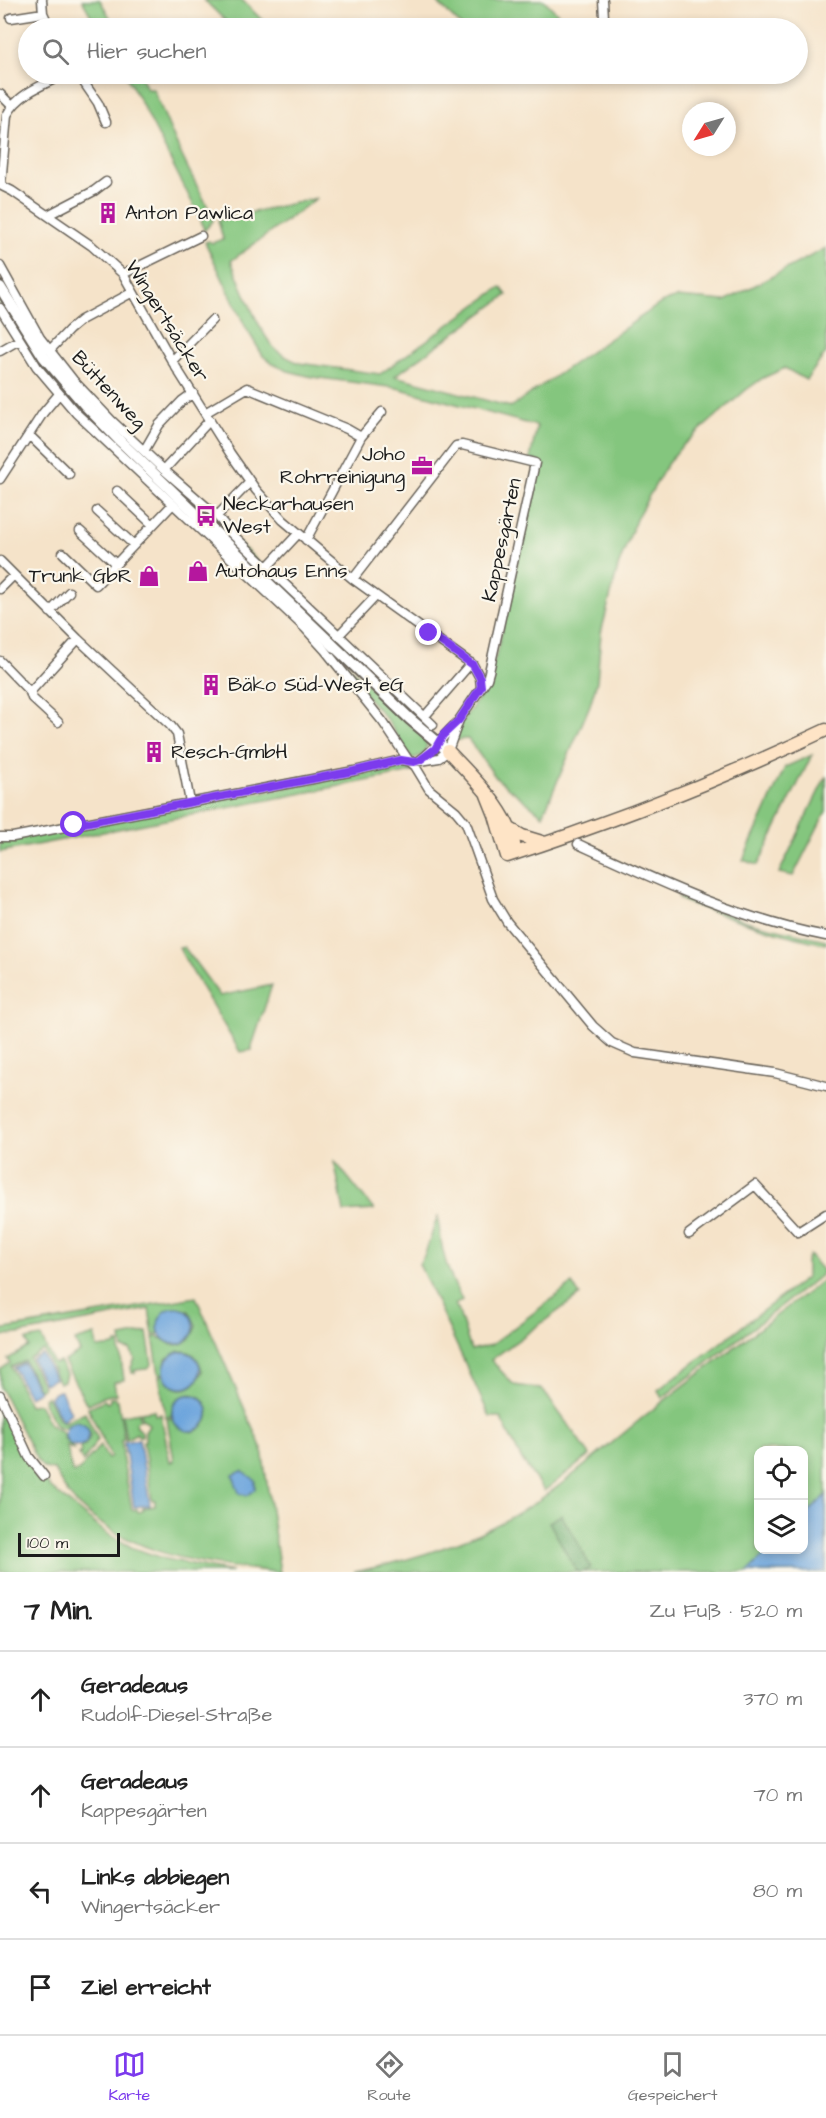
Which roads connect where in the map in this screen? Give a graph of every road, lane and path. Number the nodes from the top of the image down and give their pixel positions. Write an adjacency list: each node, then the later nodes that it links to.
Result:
1 (42, 0): 3 (street)
2 (603, 0): 6 (street)
3 (43, 13): 4 (street); 5 (street)
4 (11, 18)
5 (45, 18)
6 (604, 18)
7 (46, 84): 10 (street)
8 (85, 84): 11 (street)
9 (0, 94): 10 (street)
10 (12, 105): 13 (street)
11 (106, 122)
12 (106, 182): 14 (street)
13 (0, 185): 14 (street, Wingertsäcker)
14 (48, 215): 17 (street, Wingertsäcker)
15 (201, 236): 17 (street)
16 (0, 266): 23 (street, Büttenweg)
17 (123, 274): 19 (street, Wingertsäcker)
18 (0, 287): 68 (street)
19 (133, 292): 23 (street); 25 (street, Wingertsäcker)
20 (0, 308): 22 (street)
21 (212, 320): 25 (street)
22 (19, 340): 24 (street); 27 (street)
23 (50, 350): 32 (street, Büttenweg)
24 (0, 351)
25 (172, 361): 26 (street, Wingertsäcker)
26 (193, 393): 29 (street, Wingertsäcker); 32 (street, Büttenweg)
27 (59, 394): 30 (street); 38 (street)
28 (382, 412): 31 (street)
29 (208, 417): 31 (street); 33 (street); 36 (street, Wingertsäcker)
30 (29, 435): 34 (street); 35 (street)
31 (361, 437): 44 (street)
32 (144, 451): 33 (street, Büttenweg)
33 (164, 470): 40 (street)
34 (69, 474)
35 (0, 479)
36 (250, 482): 40 (street); 43 (street, Wingertsäcker)
37 (117, 491): 41 (street)
38 (172, 505): 41 (street); 71 (street)
39 (97, 511): 45 (street)
40 (217, 516): 49 (street)
41 (153, 525): 45 (street)
42 (80, 531): 48 (street)
43 (298, 534): 44 (street, Wingertsäcker); 49 (street)
44 (306, 540): 51 (street, Wingertsäcker)
45 (134, 545): 48 (street)
46 (63, 553): 48 (street)
47 (0, 561): 50 (street)
48 (116, 564)
49 (267, 567): 56 (street)
50 (14, 575): 52 (street); 55 (street)
51 (353, 579): 54 (street, Wingertsäcker); 58 (street, Kappesgärten)
52 (0, 589)
53 (69, 592): 55 (street)
54 (376, 596): 56 (street); 60 (street, Wingertsäcker)
55 (50, 612): 57 (street)
56 (339, 635): 63 (street)
57 (78, 639): 62 (street); 73 (street)
58 (492, 657): 60 (street); 61 (street, Kappesgärten)
59 (0, 661): 62 (street)
60 (472, 664): 61 (street); 63 (street)
61 (481, 687): 64 (street, Kappesgärten)
62 (30, 692): 65 (street)
63 (425, 716): 66 (street)
64 (459, 720): 68 (street, Kappesgärten); 69 (street, Kappesgärten)
65 (58, 722)
66 (433, 725)
67 (826, 730): 76 (main road)
68 (438, 742): 69 (street); 70 (street, Kappesgärten)
69 (448, 751): 70 (street); 72 (main road)
70 (420, 760): 71 (street)
71 (409, 761): 73 (street); 80 (street)
72 (486, 795): 74 (main road); 78 (main road)
73 (190, 802): 75 (street)
74 (510, 829): 76 (main road); 78 (main road)
75 (0, 837)
76 (545, 843): 78 (main road)
77 (578, 844): 79 (street)
78 (511, 854)
79 (826, 936)
80 (826, 1086)
81 (826, 1214): 82 (street)
82 (689, 1234)
83 (0, 1395): 84 (street)
84 (44, 1476)

